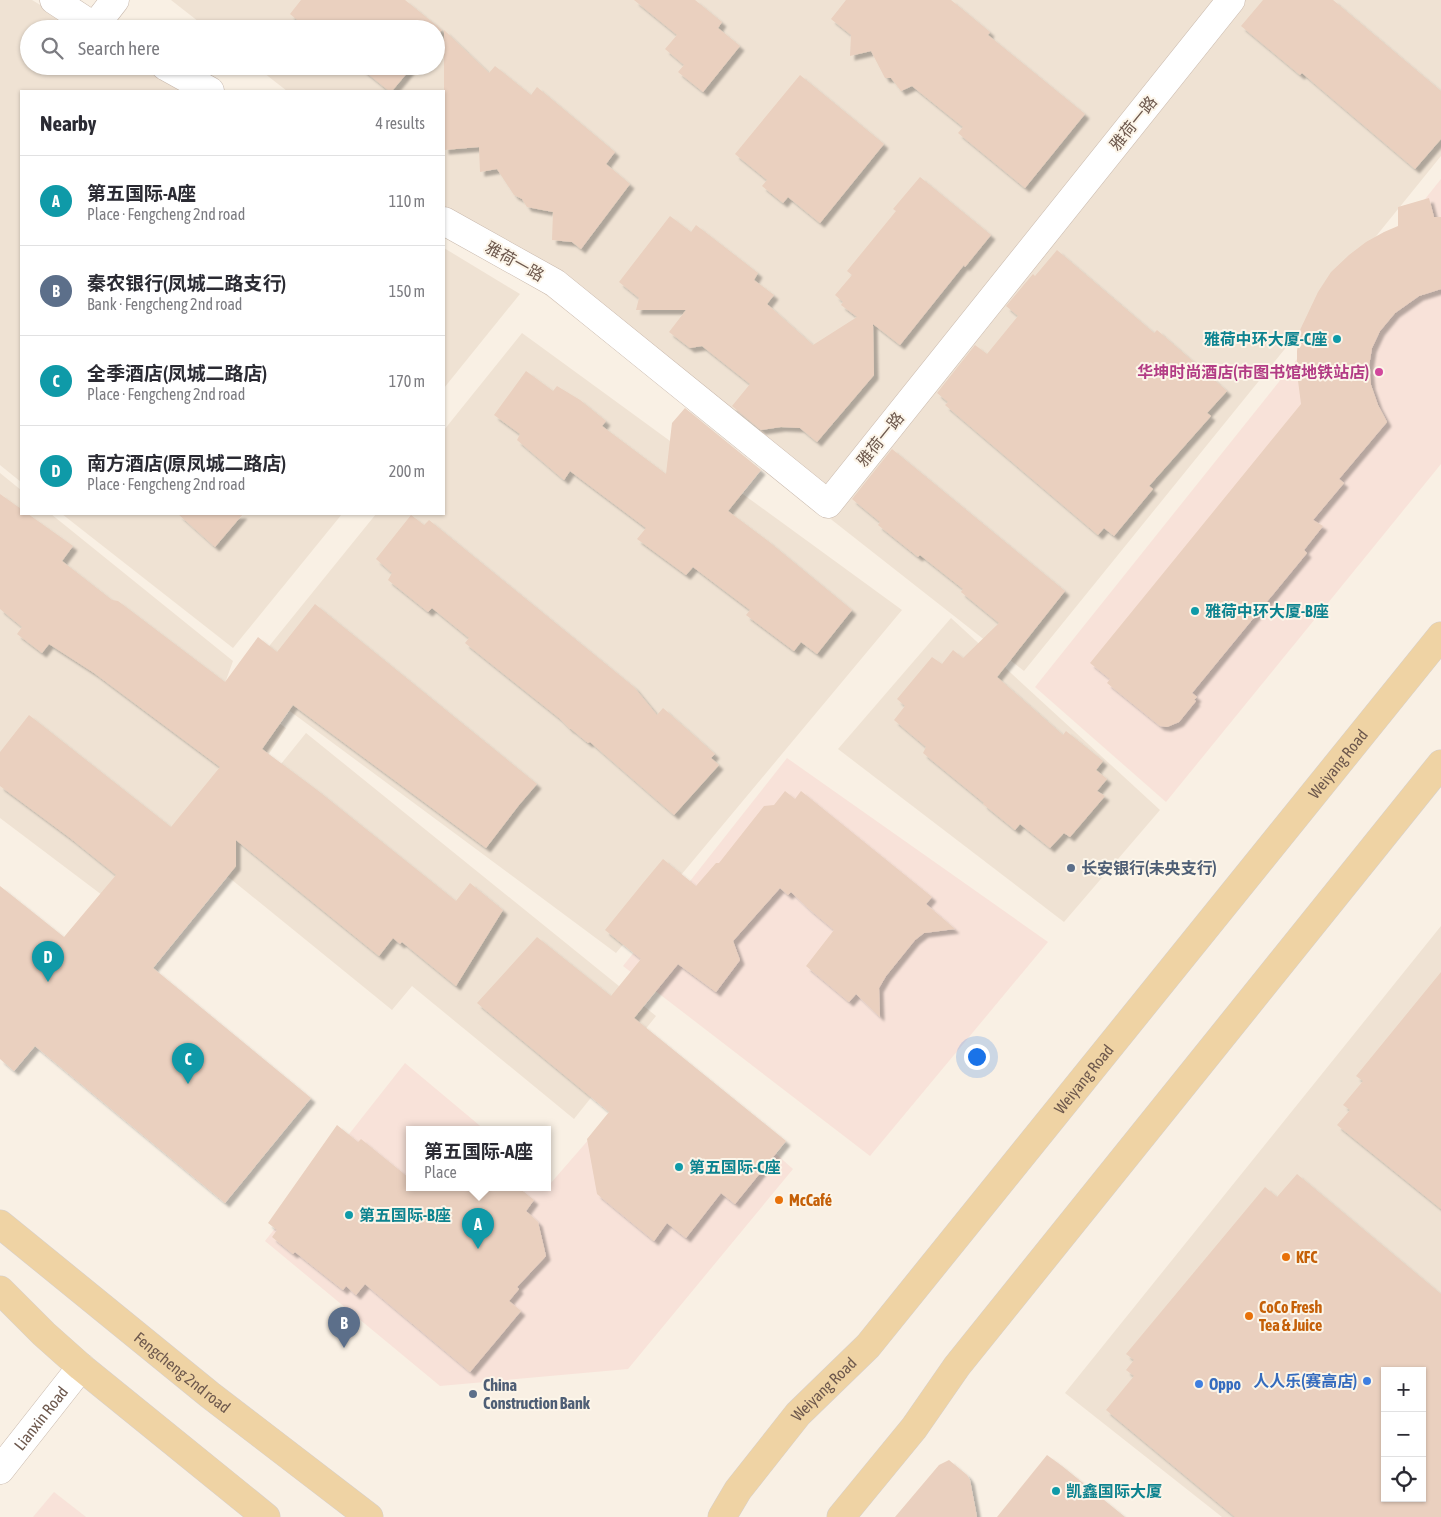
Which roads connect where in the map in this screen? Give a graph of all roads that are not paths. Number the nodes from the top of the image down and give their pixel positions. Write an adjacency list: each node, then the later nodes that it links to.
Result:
1 (54, 0): 4 (street)
2 (115, 0): 5 (street)
3 (1231, 0): 8 (street, 雅荷一路)
4 (84, 20)
5 (101, 20)
6 (181, 75): 7 (street)
7 (208, 90)
8 (445, 222)
9 (1441, 636): 15 (main road, Weiyang Road)
10 (1441, 764): 17 (main road)
11 (0, 1224): 16 (main road, Fengcheng 2nd road)
12 (0, 1290): 13 (main road)
13 (81, 1367): 14 (street, Lianxin Road); 18 (main road)
14 (0, 1470)
15 (738, 1490): 21 (main road); 22 (main road, Weiyang Road)
16 (340, 1494): 19 (main road, Fengcheng 2nd road); 20 (main road)
17 (843, 1515)
18 (266, 1517)
19 (369, 1517)
20 (379, 1517)
21 (707, 1517)
22 (722, 1517)

